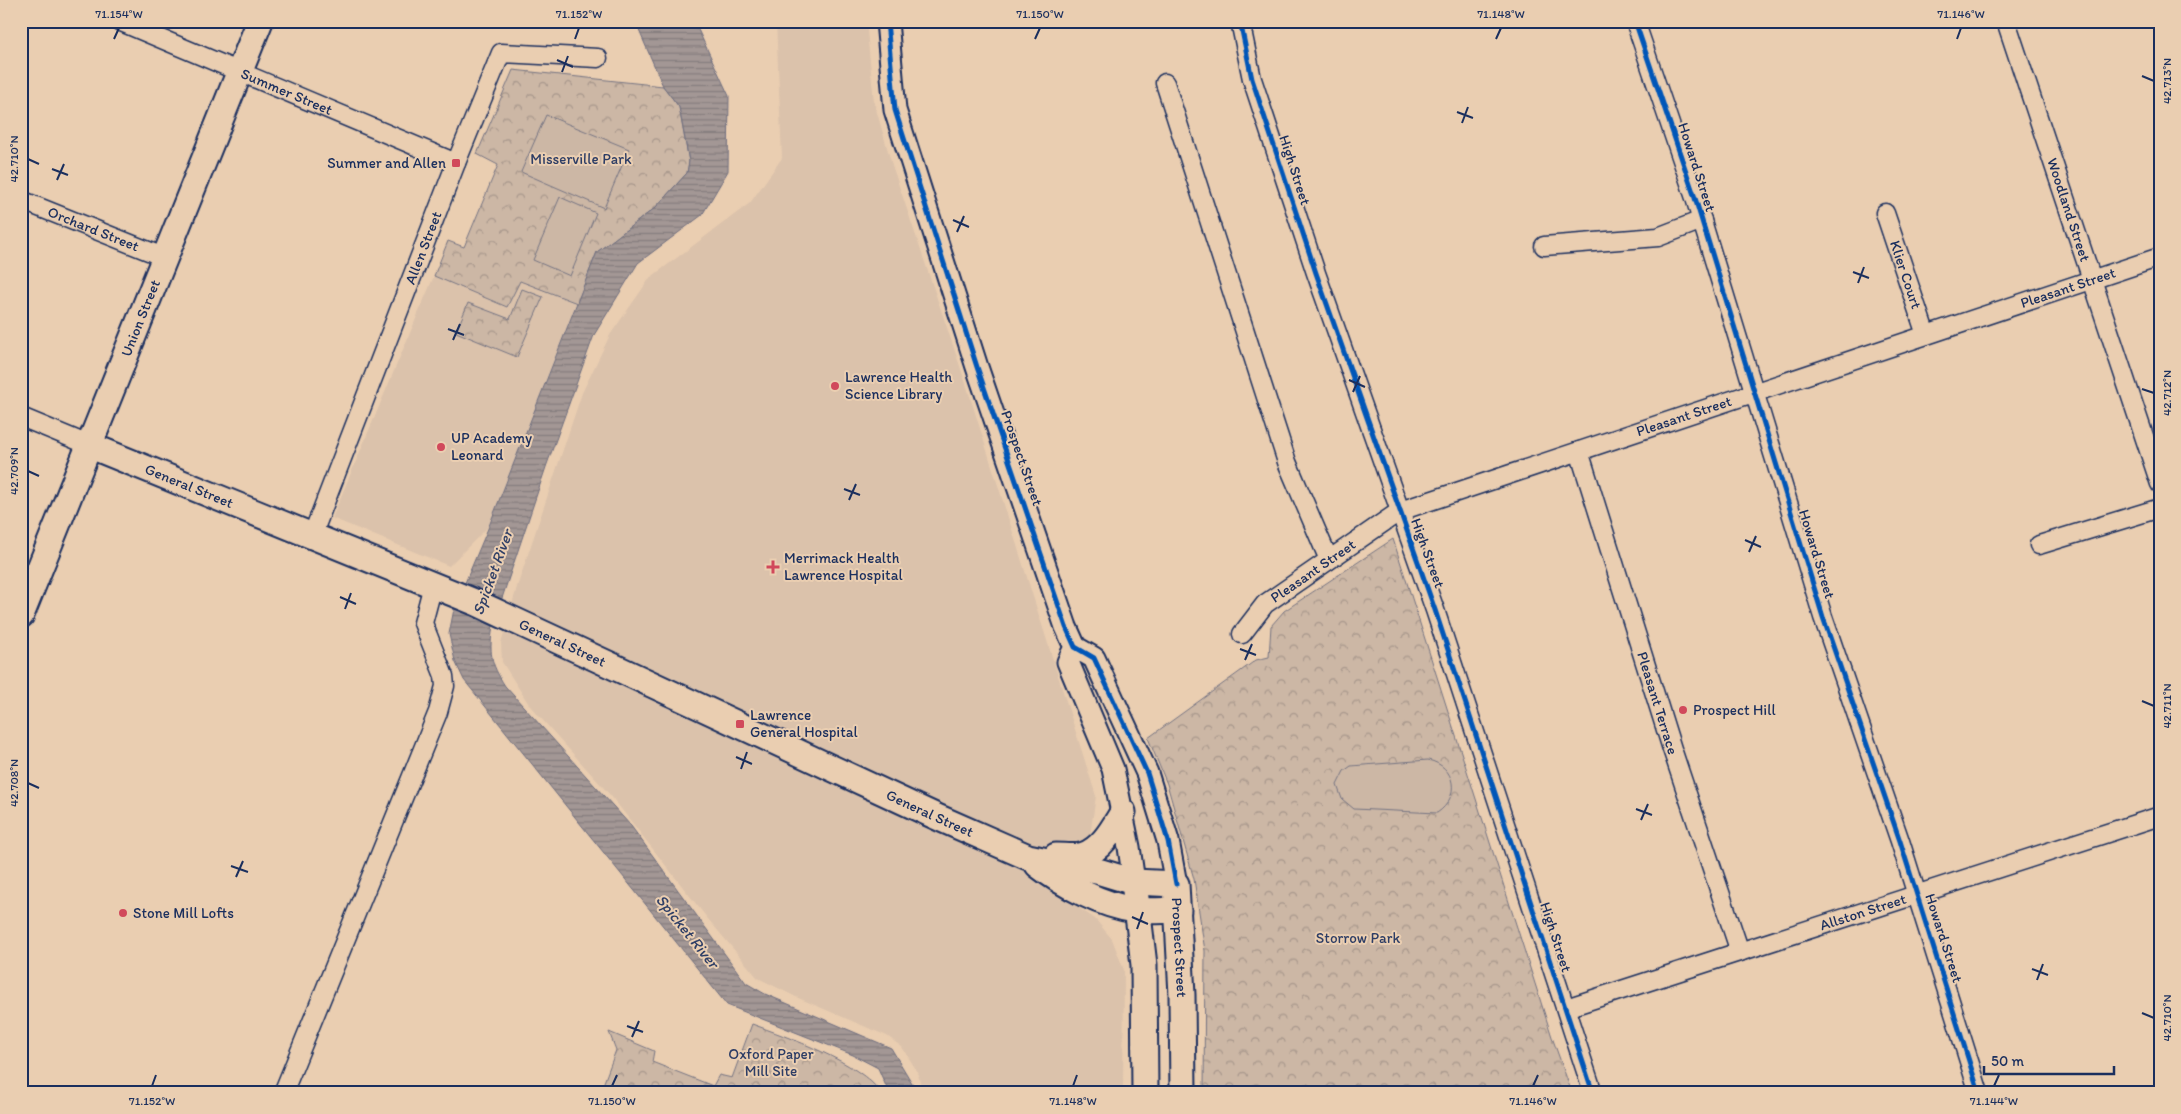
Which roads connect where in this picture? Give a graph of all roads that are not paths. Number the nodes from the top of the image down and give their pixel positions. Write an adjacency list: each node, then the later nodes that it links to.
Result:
1 (119, 21): 8 (street, Summer Street)
2 (260, 21): 8 (main road, Union Street)
3 (888, 21): 32 (street, Prospect Street)
4 (1240, 21): 25 (street, High Street)
5 (1635, 21): 13 (street, Howard Street)
6 (2006, 21): 17 (street, Woodland Street)
7 (598, 58): 10 (street, Allen Street)
8 (240, 72): 10 (street, Summer Street); 16 (main road, Union Street)
9 (1165, 83): 28 (street)
10 (456, 163): 26 (street, Allen Street)
11 (21, 200): 16 (street, Orchard Street)
12 (1885, 214): 18 (street, Klier Court)
13 (1702, 220): 14 (street); 19 (street, Howard Street)
14 (1544, 246)
15 (2160, 257): 17 (street, Pleasant Street)
16 (166, 258): 21 (main road, Union Street)
17 (2092, 280): 18 (street, Pleasant Street); 23 (street, Woodland Street)
18 (1926, 335): 19 (street, Pleasant Street)
19 (1755, 392): 22 (street, Pleasant Street); 38 (street, Howard Street)
20 (21, 417): 21 (street)
21 (91, 446): 26 (main road, General Street); 30 (main road, Union Street)
22 (1579, 451): 25 (street, Pleasant Street); 41 (street, Pleasant Terrace)
23 (2160, 484)
24 (2160, 508): 27 (street)
25 (1400, 511): 28 (street, Pleasant Street); 42 (street, High Street)
26 (312, 536): 29 (main road, General Street)
27 (2040, 545)
28 (1329, 560): 31 (street, Pleasant Street)
29 (438, 587): 35 (main road, General Street); 43 (street)
30 (21, 615)
31 (1242, 634)
32 (1075, 646): 33 (street); 37 (street, Prospect Street)
33 (1123, 812): 35 (main road); 36 (street)
34 (2160, 816): 38 (street, Allston Street)
35 (1028, 857): 36 (main road, General Street); 40 (main road, General Street)
36 (1134, 882): 37 (main road, General Street); 40 (main road)
37 (1176, 884): 39 (main road, Prospect Street)
38 (1917, 894): 41 (street, Allston Street); 47 (street, Howard Street)
39 (1178, 910): 40 (main road, General Street); 45 (main road, Prospect Street)
40 (1138, 911): 44 (main road)
41 (1740, 952): 42 (street, Allston Street)
42 (1566, 1008): 46 (street, High Street)
43 (283, 1093)
44 (1145, 1093)
45 (1183, 1093)
46 (1593, 1093)
47 (1979, 1093)

